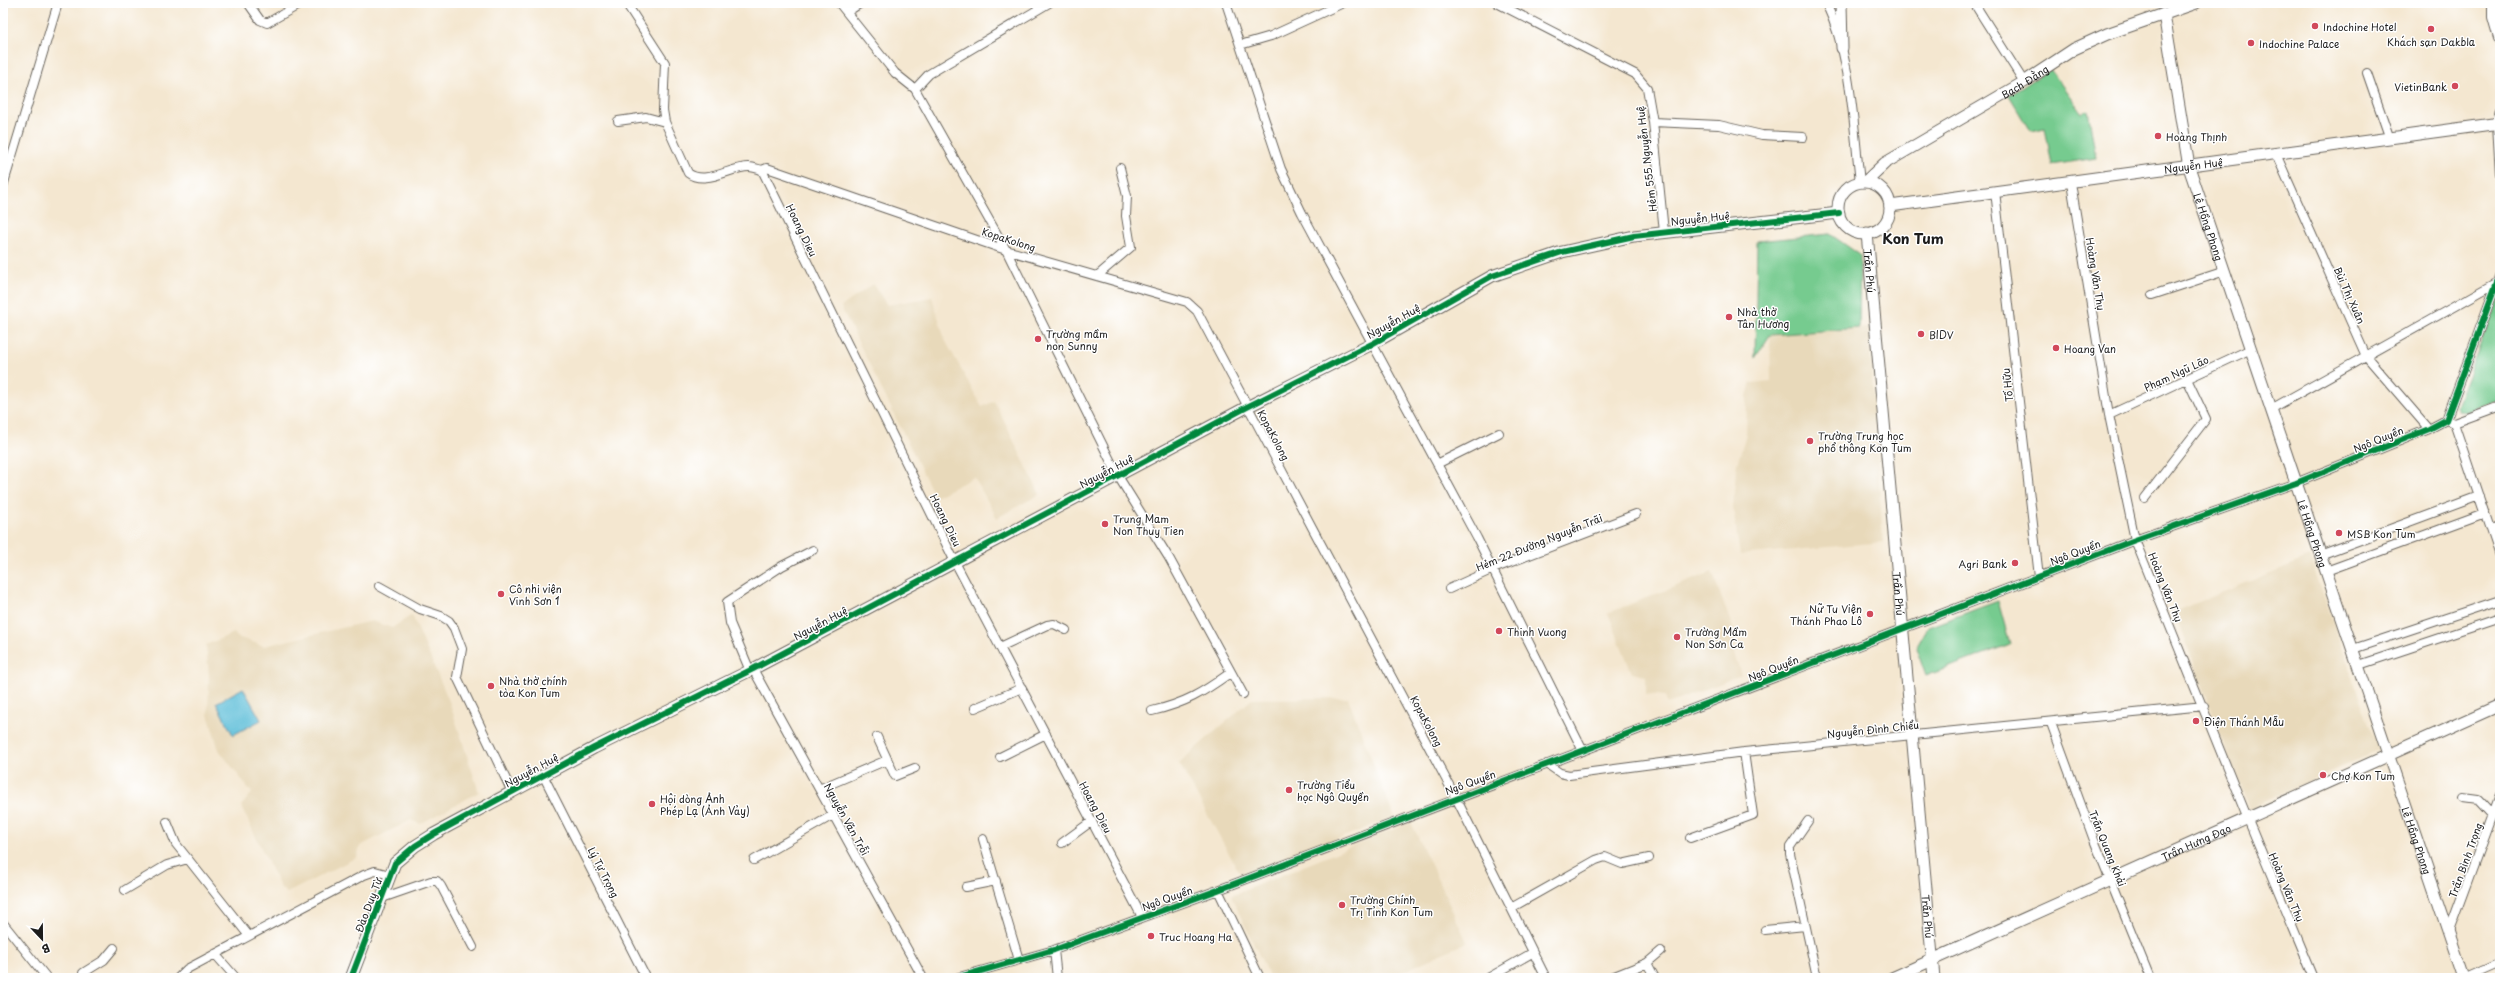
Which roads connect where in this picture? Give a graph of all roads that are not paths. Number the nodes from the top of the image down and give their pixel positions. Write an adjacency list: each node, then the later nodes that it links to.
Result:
1 (58, 3): 38 (street)
2 (248, 3): 3 (street)
3 (302, 3)
4 (626, 3): 26 (street)
5 (840, 3): 16 (street)
6 (862, 3): 16 (street)
7 (1049, 3): 23 (street)
8 (1226, 3): 19 (street)
9 (1343, 3): 19 (street)
10 (1497, 3): 27 (street, Hẻm 555 Nguyễn Huệ)
11 (1826, 3): 20 (street)
12 (1841, 3): 20 (street)
13 (1974, 3): 22 (street)
14 (2196, 3): 17 (street, Bạch Đằng)
15 (2494, 3): 18 (main road)
16 (847, 12): 23 (street)
17 (2164, 14): 22 (street, Bạch Đằng); 32 (street, Lê Hồng Phong)
18 (2500, 38)
19 (1240, 45): 50 (street)
20 (1842, 48): 36 (street)
21 (2367, 73): 30 (street)
22 (2024, 82): 36 (street, Bạch Đằng)
23 (915, 89): 44 (street)
24 (2500, 111): 28 (street)
25 (618, 121): 26 (street)
26 (665, 122): 34 (street, KopaKolong)
27 (1653, 122): 29 (street); 42 (street, Hẻm 555 Nguyễn Huệ)
28 (2498, 123): 30 (street, Nguyễn Huệ); 35 (street)
29 (1803, 137)
30 (2390, 139): 31 (street, Nguyễn Huệ)
31 (2276, 154): 32 (street, Nguyễn Huệ); 52 (street, Bùi Thị Xuân)
32 (2190, 167): 37 (street, Nguyễn Huệ); 45 (street, Lê Hồng Phong)
33 (1120, 168): 47 (street)
34 (762, 170): 44 (street, KopaKolong); 75 (street, Hoang Dieu)
35 (2500, 175)
36 (1863, 182): 40 (street); 41 (street)
37 (2071, 183): 39 (street, Nguyễn Huệ); 57 (street, Hoàng Văn Thụ)
38 (3, 186)
39 (1995, 190): 40 (street, Nguyễn Huệ); 78 (street, Tố Hữu)
40 (1890, 206): 43 (street)
41 (1839, 214): 42 (street, Nguyễn Huệ); 43 (street)
42 (1664, 232): 50 (street, Nguyễn Huệ)
43 (1867, 233): 84 (street, Trần Phú)
44 (1006, 250): 47 (street, KopaKolong); 63 (street)
45 (2225, 271): 49 (street); 51 (street, Lê Hồng Phong)
46 (2500, 274): 48 (street)
47 (1097, 276): 55 (street, KopaKolong)
48 (2498, 282): 52 (street); 58 (street)
49 (2152, 295)
50 (1372, 344): 55 (street, Nguyễn Huệ); 62 (street)
51 (2251, 349): 53 (street, Phạm Ngũ Lão); 56 (street, Lê Hồng Phong)
52 (2366, 356): 56 (street); 60 (street, Bùi Thị Xuân)
53 (2187, 379): 57 (street, Phạm Ngũ Lão); 66 (street)
54 (2500, 406): 59 (street)
55 (1248, 407): 63 (street, Nguyễn Huệ); 111 (street, KopaKolong)
56 (2272, 409): 64 (street, Lê Hồng Phong)
57 (2109, 415): 71 (street, Hoàng Văn Thụ)
58 (2446, 420): 59 (street); 60 (street, Ngô Quyền)
59 (2454, 423): 65 (street)
60 (2429, 429): 64 (street, Ngô Quyền)
61 (1499, 433): 62 (street)
62 (1437, 464): 76 (street)
63 (1118, 476): 75 (street, Nguyễn Huệ); 89 (street)
64 (2296, 483): 71 (street, Ngô Quyền); 73 (street, Lê Hồng Phong)
65 (2479, 496): 67 (street); 73 (street)
66 (2145, 498)
67 (2485, 513): 70 (street); 77 (street)
68 (1636, 514): 76 (street, Hẻm 22 Đường Nguyễn Trãi)
69 (2500, 526): 70 (street)
70 (2490, 529): 74 (street)
71 (2135, 540): 78 (street, Ngô Quyền); 93 (street, Hoàng Văn Thụ)
72 (813, 550): 88 (street, Nguyễn Văn Trỗi)
73 (2320, 555): 77 (street, Lê Hồng Phong)
74 (2500, 559)
75 (955, 562): 85 (street, Hoang Dieu); 88 (street, Nguyễn Huệ)
76 (1493, 569): 80 (street, Hẻm 22 Đường Nguyễn Trãi); 100 (street)
77 (2326, 571): 86 (street, Lê Hồng Phong)
78 (2039, 577): 84 (street, Ngô Quyền)
79 (379, 586): 109 (street)
80 (1449, 590)
81 (2500, 600): 86 (street)
82 (2500, 618): 87 (street)
83 (1066, 630): 85 (street)
84 (1901, 630): 98 (street, Trần Phú); 100 (street, Ngô Quyền)
85 (1000, 647): 90 (street, Hoang Dieu)
86 (2353, 650): 87 (street, Lê Hồng Phong)
87 (2358, 665): 103 (street, Lê Hồng Phong)
88 (752, 670): 107 (street, Nguyễn Huệ); 108 (street, Nguyễn Văn Trỗi)
89 (1230, 673): 91 (street); 95 (street)
90 (1022, 688): 94 (street); 97 (street, Hoang Dieu)
91 (1243, 694)
92 (2500, 705): 103 (street, Trần Hưng Đạo)
93 (2204, 706): 96 (street, Nguyễn Đình Chiểu); 115 (street, Hoàng Văn Thụ)
94 (975, 708)
95 (1152, 711)
96 (2051, 723): 98 (street, Nguyễn Đình Chiểu); 128 (street, Trần Quang Khải)
97 (1046, 734): 102 (street); 116 (street, Hoang Dieu)
98 (1911, 735): 101 (street, Nguyễn Đình Chiểu); 147 (street, Trần Phú)
99 (877, 737): 104 (street)
100 (1584, 751): 105 (street, Ngô Quyền)
101 (1744, 752): 105 (street, Nguyễn Đình Chiểu); 119 (street)
102 (1000, 756)
103 (2388, 756): 115 (street, Trần Hưng Đạo); 138 (street, Lê Hồng Phong)
104 (887, 760): 106 (street); 108 (street)
105 (1547, 764): 111 (street, Ngô Quyền)
106 (915, 768)
107 (543, 775): 109 (street, Nguyễn Huệ); 156 (street, Lý Tự Trọng)
108 (819, 789): 113 (street, Nguyễn Văn Trỗi)
109 (512, 792): 122 (street, Nguyễn Huệ)
110 (2500, 793): 114 (street, Trần Bình Trọng)
111 (1456, 798): 131 (street, Ngô Quyền); 133 (street, KopaKolong)
112 (2463, 798): 114 (street)
113 (833, 815): 125 (street); 157 (street, Nguyễn Văn Trỗi)
114 (2492, 815): 138 (street, Trần Bình Trọng)
115 (2247, 817): 128 (street, Trần Hưng Đạo); 168 (street, Hoàng Văn Thụ)
116 (1092, 821): 121 (street); 134 (street, Hoang Dieu)
117 (167, 822): 124 (street)
118 (1808, 822): 136 (street)
119 (1690, 838)
120 (983, 839): 127 (street)
121 (1062, 843)
122 (415, 846): 126 (street, Đào Duy Từ)
123 (1649, 858): 133 (street)
124 (188, 859): 130 (street); 139 (street)
125 (754, 860)
126 (390, 874): 132 (street, Đào Duy Từ); 139 (street)
127 (996, 881): 129 (street); 146 (street)
128 (2110, 881): 147 (street, Trần Hưng Đạo); 167 (street, Trần Quang Khải)
129 (966, 887)
130 (125, 890)
131 (1218, 890): 134 (street, Ngô Quyền); 160 (street)
132 (382, 898): 140 (street); 155 (street, Đào Duy Từ)
133 (1511, 908): 144 (street, KopaKolong)
134 (1142, 917): 142 (street, Ngô Quyền)
135 (3, 923): 151 (street)
136 (1805, 926): 137 (street); 164 (street)
137 (1765, 930)
138 (2448, 934): 169 (street, Lê Hồng Phong)
139 (249, 936): 145 (street)
140 (473, 947)
141 (114, 948): 152 (street)
142 (1054, 950): 146 (street, Ngô Quyền); 159 (street)
143 (1661, 950): 148 (street)
144 (1532, 953): 161 (street); 162 (street, KopaKolong)
145 (215, 954): 153 (street); 154 (street)
146 (1019, 960): 158 (street, Ngô Quyền)
147 (1932, 960): 165 (street, Trần Hưng Đạo); 166 (street, Trần Phú)
148 (1647, 963): 150 (street); 163 (street)
149 (2500, 963): 169 (street)
150 (1612, 977)
151 (47, 978)
152 (83, 978)
153 (178, 978)
154 (236, 978)
155 (351, 978)
156 (646, 978)
157 (923, 978)
158 (956, 978)
159 (1057, 978)
160 (1260, 978)
161 (1488, 978)
162 (1546, 978)
163 (1655, 978)
164 (1817, 978)
165 (1892, 978)
166 (1934, 978)
167 (2150, 978)
168 (2314, 978)
169 (2465, 978)

